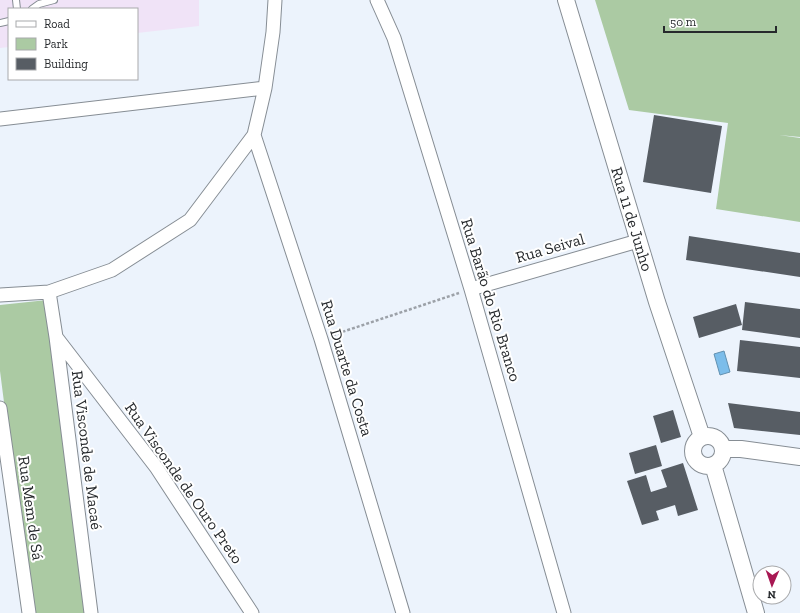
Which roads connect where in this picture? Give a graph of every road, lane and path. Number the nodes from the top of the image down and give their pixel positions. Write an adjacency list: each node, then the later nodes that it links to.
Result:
1 (54, 0): 5 (lane)
2 (275, 0): 6 (street)
3 (377, 0): 10 (street, Rua Barão do Rio Branco)
4 (566, 0): 9 (street, Rua 11 de Junho)
5 (33, 8)
6 (265, 88): 7 (street); 8 (street)
7 (0, 119)
8 (254, 135): 11 (street); 14 (street, Rua Duarte da Costa)
9 (638, 241): 10 (street, Rua Seival); 16 (street, Rua 11 de Junho)
10 (470, 289): 14 (path); 24 (street, Rua Barão do Rio Branco)
11 (49, 292): 12 (street); 13 (street, Rua Visconde de Macaé)
12 (0, 295)
13 (56, 336): 21 (street, Rua Visconde de Macaé); 22 (street, Rua Visconde de Ouro Preto)
14 (321, 339): 23 (street, Rua Duarte da Costa)
15 (0, 408): 20 (street, Rua Mem de Sá)
16 (702, 437): 17 (street); 19 (street)
17 (723, 449): 18 (street); 19 (street)
18 (800, 457)
19 (713, 465): 25 (street)
20 (29, 613)
21 (91, 613)
22 (252, 613)
23 (402, 613)
24 (564, 613)
25 (756, 613)

